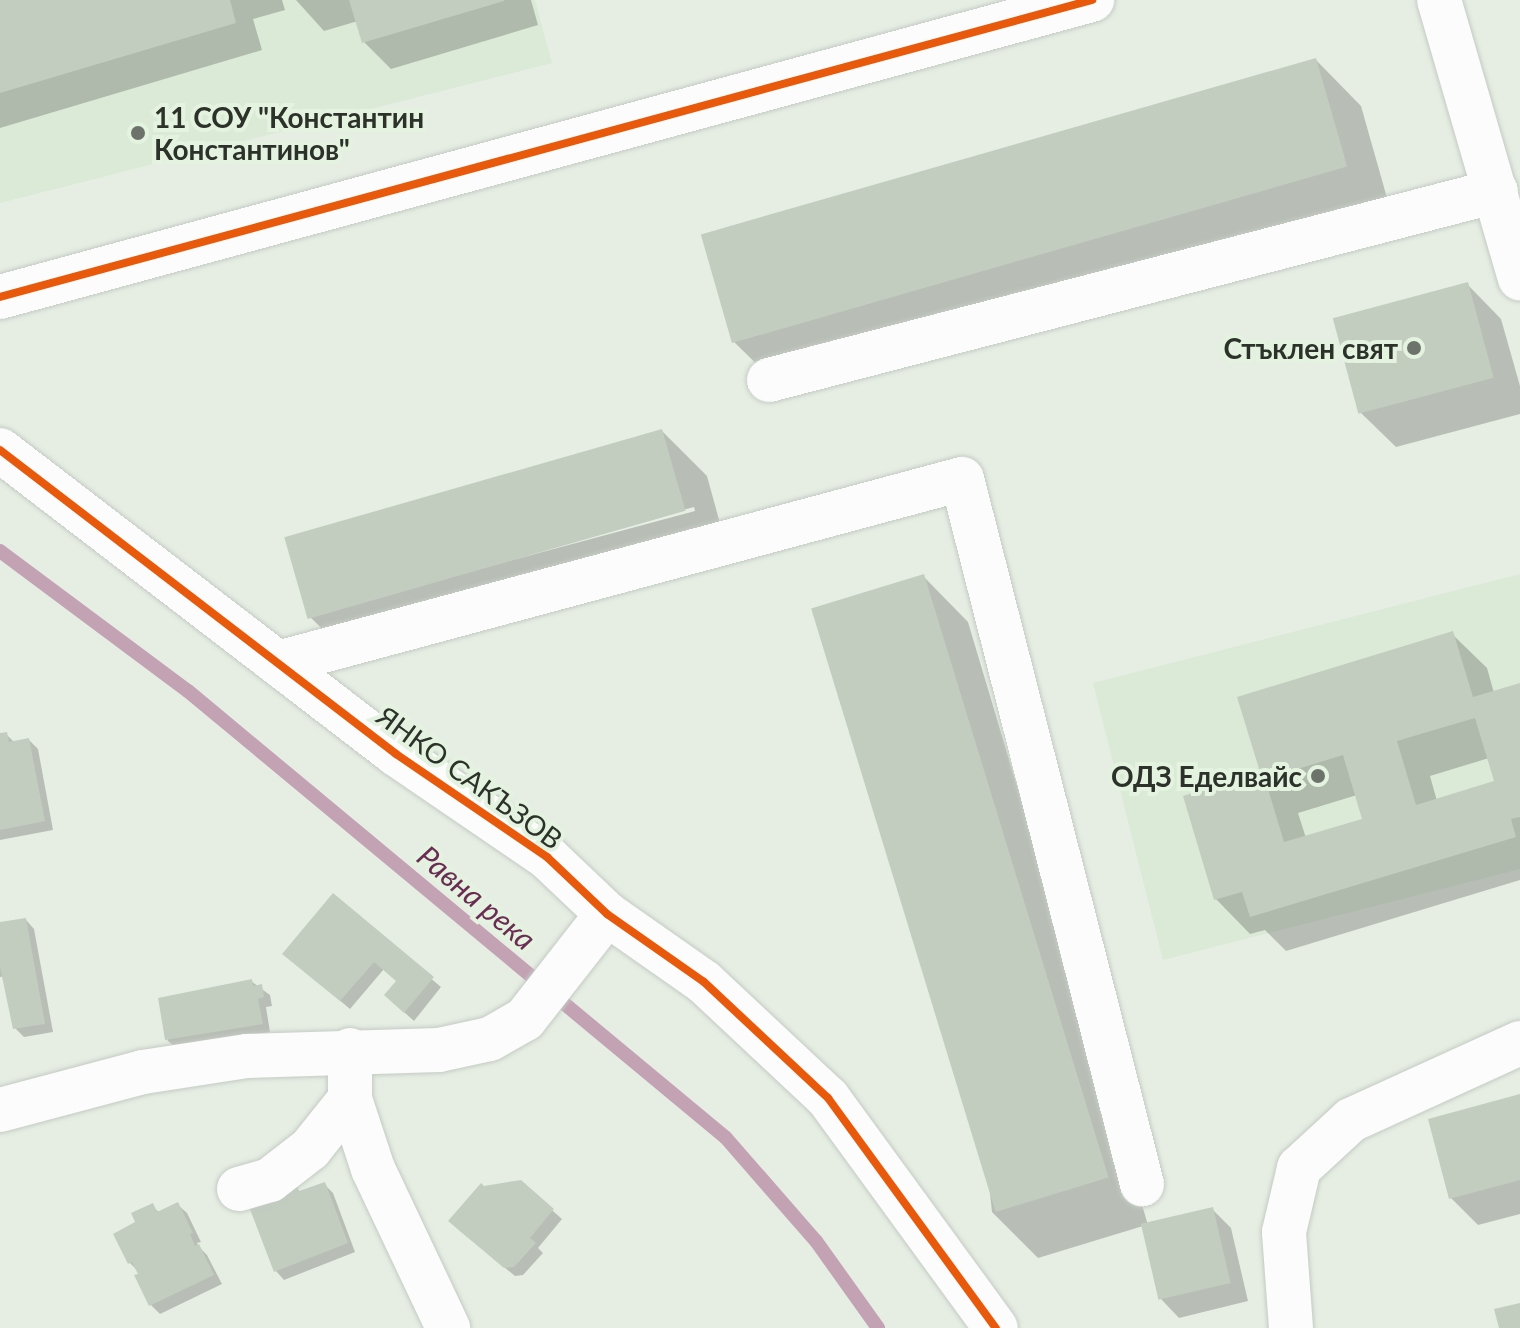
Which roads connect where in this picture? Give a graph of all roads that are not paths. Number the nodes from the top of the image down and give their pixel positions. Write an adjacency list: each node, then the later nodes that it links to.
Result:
1 (1092, 0): 5 (street)
2 (1439, 0): 3 (street)
3 (1496, 191): 4 (street); 6 (street)
4 (1520, 278)
5 (0, 297)
6 (769, 380)
7 (0, 450): 8 (street, ЯНКО САКЪЗОВ)
8 (278, 663): 9 (street, ЯНКО САКЪЗОВ); 14 (street)
9 (607, 914): 11 (street); 17 (street, ЯНКО САКЪЗОВ)
10 (1520, 1043): 18 (street)
11 (350, 1050): 12 (street); 13 (street)
12 (350, 1099): 15 (street); 16 (street)
13 (0, 1110)
14 (1142, 1184)
15 (239, 1189)
16 (448, 1328)
17 (996, 1328)
18 (1291, 1328)

